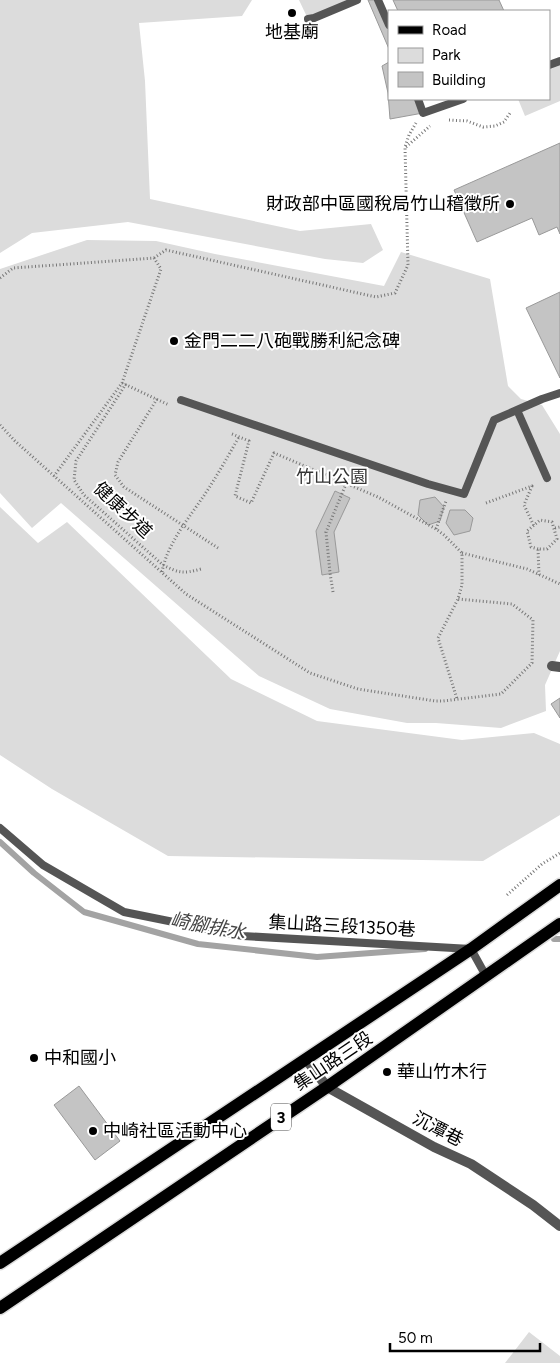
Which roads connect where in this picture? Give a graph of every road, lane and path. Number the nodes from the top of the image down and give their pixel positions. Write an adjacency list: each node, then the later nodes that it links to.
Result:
1 (358, 0): 3 (lane)
2 (378, 0): 4 (lane)
3 (308, 20)
4 (388, 23)
5 (418, 100): 7 (lane)
6 (460, 100): 7 (lane)
7 (423, 112): 11 (path)
8 (510, 113): 9 (path)
9 (447, 119)
10 (438, 123): 11 (path)
11 (405, 147): 12 (path)
12 (154, 258): 13 (path); 14 (path)
13 (0, 278)
14 (124, 384): 16 (path); 23 (path); 36 (path, 健康步道)
15 (560, 393): 19 (lane)
16 (157, 399): 18 (path); 28 (path)
17 (181, 400): 19 (lane)
18 (174, 407)
19 (517, 410): 24 (lane)
20 (0, 425): 23 (path)
21 (231, 434): 22 (path)
22 (239, 437): 25 (path); 28 (path)
23 (54, 476): 38 (path)
24 (547, 478)
25 (346, 484): 32 (path); 41 (path)
26 (486, 503): 29 (path)
27 (444, 505): 32 (path)
28 (184, 526): 33 (path); 36 (path)
29 (534, 526): 31 (path); 34 (path)
30 (560, 527): 31 (path)
31 (555, 528): 34 (path)
32 (436, 529): 35 (path)
33 (218, 548)
34 (538, 549): 39 (path)
35 (462, 553): 39 (path); 42 (path)
36 (163, 565): 37 (path, 健康步道); 38 (path)
37 (201, 569)
38 (162, 572): 43 (path)
39 (539, 575): 40 (path)
40 (560, 584)
41 (333, 592)
42 (458, 599): 43 (path); 43 (path)
43 (457, 699)
44 (0, 828): 49 (lane, 集山路三段1350巷)
45 (560, 853): 47 (path)
46 (560, 884): 49 (main road, 集山路三段 / 3)
47 (507, 895)
48 (560, 924): 50 (main road, 集山路三段 / 3)
49 (471, 949): 50 (lane); 51 (main road, 集山路三段 / 3)
50 (486, 976): 52 (main road, 集山路三段 / 3)
51 (306, 1059): 52 (street, 沉潭巷); 54 (main road, 集山路三段 / 3)
52 (327, 1087): 53 (street, 沉潭巷); 55 (main road, 集山路三段 / 3)
53 (560, 1226)
54 (0, 1263)
55 (0, 1308)

